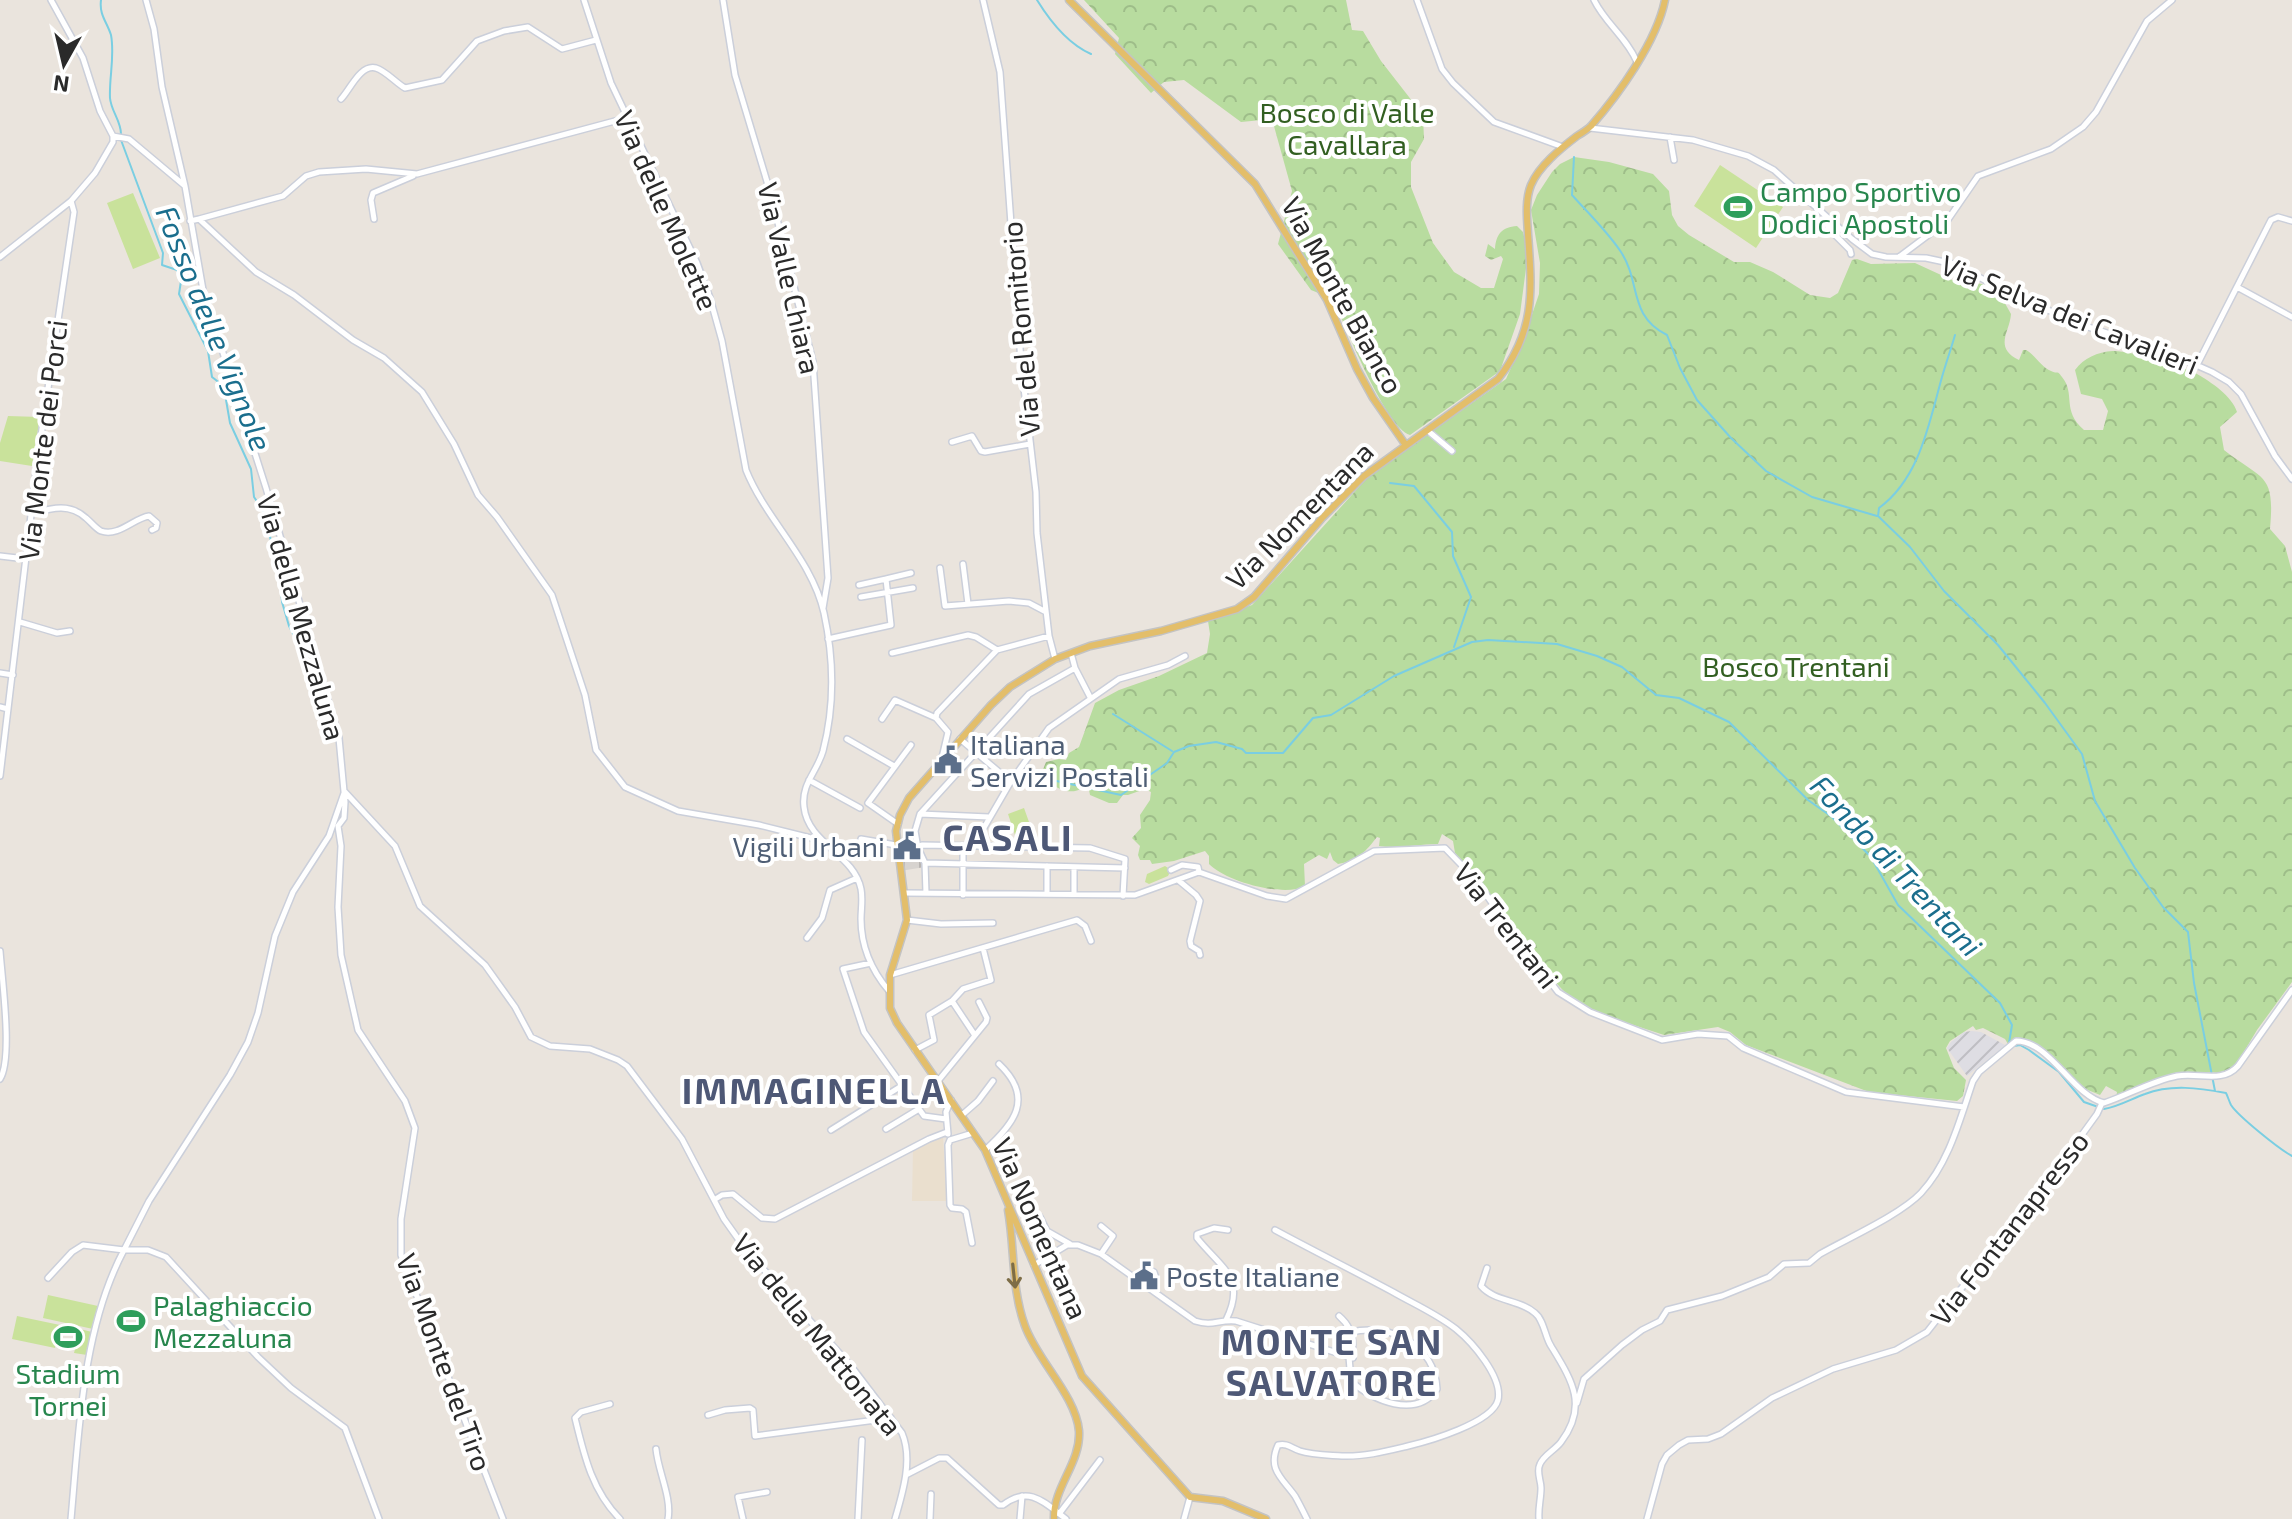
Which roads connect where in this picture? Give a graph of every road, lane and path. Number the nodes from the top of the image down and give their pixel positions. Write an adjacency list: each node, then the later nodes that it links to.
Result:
1 (51, 0): 16 (street)
2 (146, 0): 21 (street, Via della Mezzaluna)
3 (584, 0): 11 (street, Via delle Molette)
4 (723, 0): 53 (street, Via Valle Chiara)
5 (983, 0): 36 (street, Via del Romitorio)
6 (1069, 0): 37 (main road, Via Monte Bianco)
7 (1417, 0): 18 (street)
8 (1594, 0): 12 (street)
9 (1665, 0): 12 (main road, Via Nomentana)
10 (2172, 0): 30 (street)
11 (596, 40): 13 (street); 14 (street, Via delle Molette)
12 (1637, 62): 15 (main road, Via Nomentana)
13 (341, 99)
14 (626, 118): 20 (street); 53 (street, Via delle Molette)
15 (1590, 128): 17 (street, Via Selva dei Cavalieri); 18 (main road, Via Nomentana)
16 (113, 136): 21 (street); 22 (street)
17 (1670, 137): 19 (street); 25 (street, Via Selva dei Cavalieri)
18 (1564, 148): 34 (main road, Via Nomentana)
19 (1674, 160)
20 (421, 174): 23 (street); 24 (street)
21 (185, 186): 27 (street, Via della Mezzaluna)
22 (71, 201): 29 (street); 40 (street, Via Monte dei Porci)
23 (199, 219): 27 (street); 87 (street)
24 (374, 219)
25 (1830, 220): 28 (street); 30 (street, Via Selva dei Cavalieri)
26 (2292, 221): 31 (street)
27 (190, 224): 81 (street, Via della Mezzaluna)
28 (1851, 254)
29 (0, 257)
30 (1899, 258): 33 (street, Via Selva dei Cavalieri)
31 (2237, 287): 32 (street); 33 (street)
32 (2292, 317)
33 (2197, 365): 39 (street, Via Selva dei Cavalieri)
34 (1427, 430): 37 (main road, Via Nomentana); 38 (street)
35 (952, 442): 36 (street)
36 (1030, 444): 54 (street, Via del Romitorio)
37 (1405, 444): 61 (main road, Via Nomentana)
38 (1452, 451)
39 (2292, 479)
40 (31, 513): 41 (street); 43 (street, Via Monte dei Porci)
41 (152, 530)
42 (0, 556): 43 (street)
43 (26, 559): 55 (street, Via Monte dei Porci)
44 (963, 564): 52 (street)
45 (940, 568): 52 (street)
46 (911, 573): 47 (street)
47 (886, 579): 48 (street); 50 (street)
48 (859, 585)
49 (913, 588): 50 (street)
50 (888, 592): 51 (street); 58 (street)
51 (861, 597)
52 (968, 604): 54 (street)
53 (823, 609): 58 (street, Via delle Molette)
54 (1047, 613): 57 (street, Via del Romitorio)
55 (20, 622): 56 (street); 66 (street, Via Monte dei Porci)
56 (70, 631)
57 (1049, 636): 59 (street); 63 (street, Via del Romitorio)
58 (828, 639): 79 (street, Via delle Molette)
59 (997, 650): 60 (street); 70 (street)
60 (892, 653)
61 (1071, 653): 63 (main road, Via Nomentana); 64 (street)
62 (1185, 656): 67 (street)
63 (1055, 659): 73 (main road, Via Nomentana)
64 (1075, 668): 67 (street); 75 (street)
65 (0, 673): 66 (street)
66 (13, 675): 69 (street, Via Monte dei Porci)
67 (1090, 697): 80 (street)
68 (0, 707): 69 (street)
69 (8, 709): 78 (street, Via Monte dei Porci)
70 (936, 718): 71 (street); 76 (street)
71 (882, 719)
72 (847, 739): 77 (street)
73 (960, 739): 75 (street); 76 (main road, Via Nomentana)
74 (911, 745): 77 (street)
75 (975, 752): 80 (street); 83 (street)
76 (941, 763): 85 (main road, Via Nomentana)
77 (894, 766): 85 (street)
78 (0, 776)
79 (809, 780): 82 (street); 87 (street, Via delle Molette)
80 (1011, 782): 84 (street)
81 (345, 792): 139 (street, Via della Mattonata); 146 (street, Via della Mezzaluna); 172 (street, Via Monte del Tiro)
82 (860, 808)
83 (920, 814): 84 (street); 89 (street)
84 (989, 817): 88 (street)
85 (898, 824): 90 (main road, Via Nomentana)
86 (861, 839): 90 (street)
87 (819, 840): 98 (street, Via delle Molette)
88 (966, 846): 89 (street); 92 (street); 95 (street)
89 (918, 848): 90 (street); 91 (street)
90 (896, 849): 100 (main road, Via Nomentana)
91 (925, 863): 92 (street); 101 (street)
92 (963, 864): 93 (street); 104 (street)
93 (1047, 866): 94 (street); 103 (street)
94 (1074, 867): 95 (street); 102 (street)
95 (1125, 868): 105 (street)
96 (1171, 870): 97 (street)
97 (1199, 872): 99 (street); 128 (street, Via Trentani)
98 (857, 878): 108 (street); 113 (street)
99 (1177, 879): 105 (street); 112 (street)
100 (904, 893): 101 (street); 106 (main road, Via Nomentana)
101 (926, 893): 104 (street)
102 (1074, 893): 103 (street); 105 (street)
103 (1047, 894): 104 (street)
104 (963, 895)
105 (1123, 896)
106 (907, 920): 107 (street); 114 (main road, Via Nomentana)
107 (993, 923)
108 (807, 938)
109 (1091, 941): 110 (street)
110 (983, 948): 114 (street); 117 (street)
111 (0, 951): 122 (street)
112 (1200, 955)
113 (871, 963): 116 (street); 125 (street)
114 (890, 975): 116 (main road, Via Nomentana)
115 (2292, 990): 127 (street)
116 (889, 991): 120 (main road, Via Nomentana)
117 (952, 1001): 119 (street); 120 (street)
118 (979, 1002): 119 (street)
119 (974, 1034): 124 (street)
120 (914, 1050): 124 (main road, Via Nomentana)
121 (999, 1064): 137 (street)
122 (0, 1079)
123 (993, 1081): 130 (street)
124 (937, 1082): 126 (main road, Via Nomentana)
125 (903, 1085): 129 (street); 133 (street)
126 (951, 1100): 130 (main road, Via Nomentana); 131 (street)
127 (2101, 1106): 128 (street); 185 (street, Via Fontanapresso)
128 (1964, 1107): 157 (street)
129 (919, 1109): 131 (street); 132 (street)
130 (962, 1115): 135 (main road, Via Nomentana)
131 (946, 1119): 134 (street)
132 (886, 1129)
133 (831, 1130)
134 (947, 1132): 136 (street); 139 (street)
135 (974, 1132): 136 (street); 137 (main road, Via Nomentana)
136 (950, 1141): 144 (street)
137 (985, 1150): 138 (main road, Via Nomentana)
138 (1007, 1199): 148 (main road, Via Nomentana); 169 (main road, one-way to 169)
139 (714, 1200): 160 (street, Via della Mattonata)
140 (1040, 1217): 145 (street)
141 (1101, 1226): 147 (street)
142 (1228, 1230): 154 (street)
143 (1275, 1230): 183 (street)
144 (972, 1243)
145 (1070, 1245): 147 (street); 148 (street)
146 (124, 1250): 151 (street); 170 (street, Via della Mezzaluna); 171 (street)
147 (1101, 1254): 152 (street)
148 (1034, 1265): 168 (main road, Via Nomentana)
149 (1487, 1268): 157 (street)
150 (1148, 1269): 152 (street)
151 (48, 1278)
152 (1142, 1286): 154 (street)
153 (1339, 1316): 155 (street)
154 (1226, 1320): 156 (street)
155 (1351, 1332): 156 (street); 156 (street)
156 (1351, 1358)
157 (1577, 1403): 184 (street)
158 (610, 1404): 173 (street)
159 (708, 1415): 160 (street)
160 (892, 1418): 164 (street, Via della Mattonata)
161 (862, 1440): 176 (street)
162 (656, 1449): 174 (street)
163 (1100, 1460): 169 (street)
164 (906, 1475): 167 (street); 177 (street, Via della Mattonata)
165 (767, 1492): 175 (street)
166 (931, 1494): 178 (street)
167 (1022, 1496): 169 (street); 179 (street)
168 (1190, 1497): 181 (street); 182 (main road)
169 (1055, 1514): 180 (street)
170 (71, 1519)
171 (379, 1519)
172 (503, 1519)
173 (620, 1519)
174 (668, 1519)
175 (743, 1519)
176 (858, 1519)
177 (895, 1519)
178 (930, 1519)
179 (1020, 1519)
180 (1066, 1519)
181 (1184, 1519)
182 (1266, 1519)
183 (1307, 1519)
184 (1539, 1519)
185 (1647, 1519)

